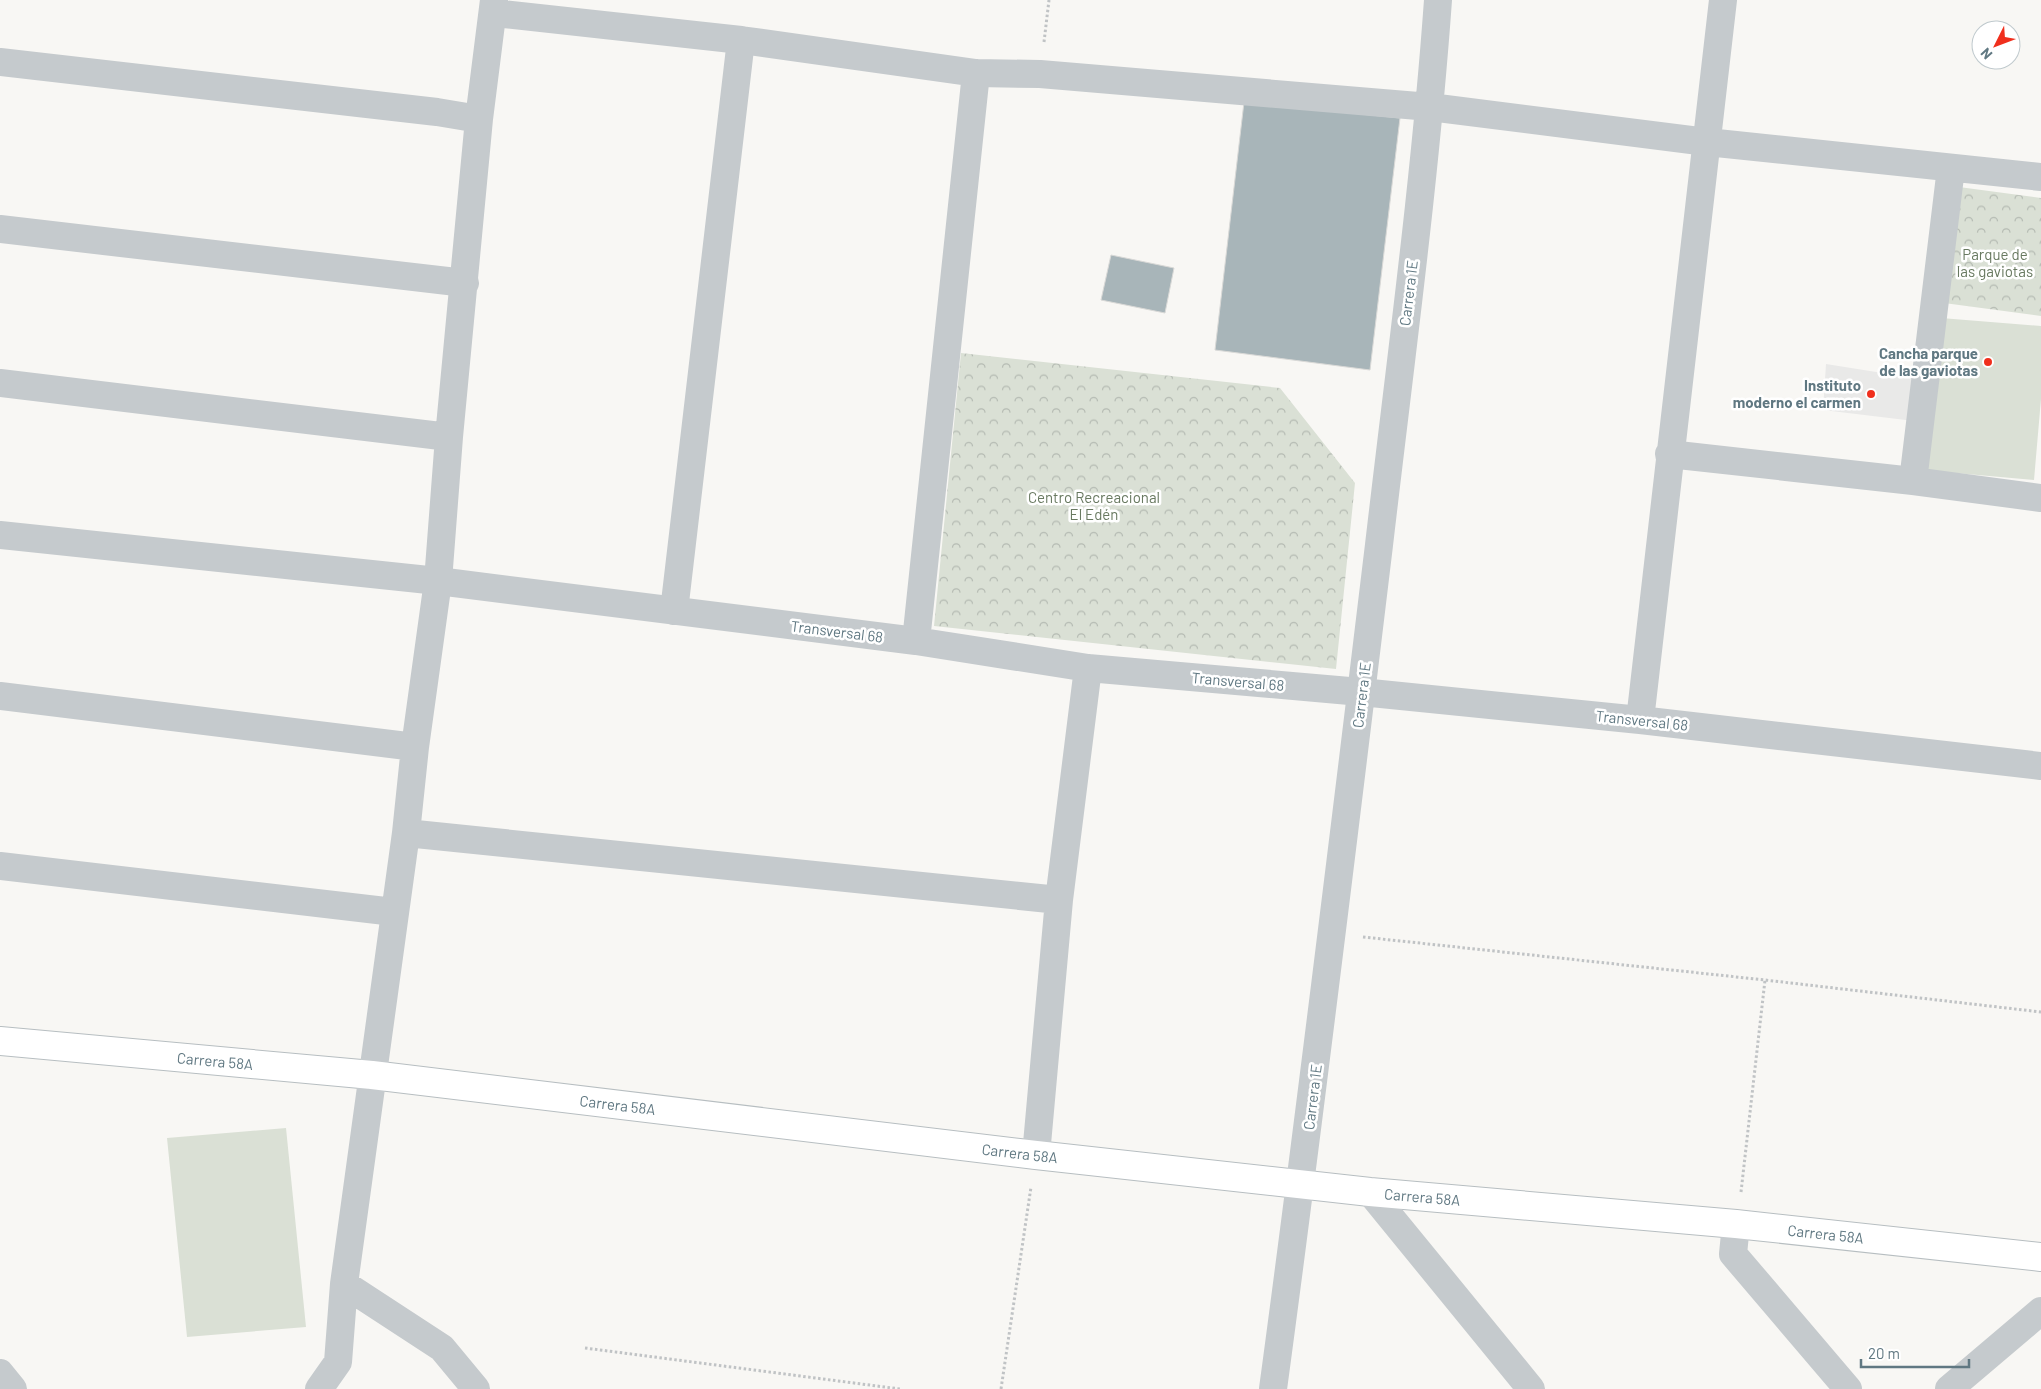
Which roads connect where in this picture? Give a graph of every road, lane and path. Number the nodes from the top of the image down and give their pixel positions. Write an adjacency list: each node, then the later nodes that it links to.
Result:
1 (1049, 0): 8 (path)
2 (1438, 0): 9 (street, Carrera 1E)
3 (1723, 0): 11 (street)
4 (494, 6): 5 (street); 10 (street)
5 (741, 40): 7 (street); 23 (street)
6 (0, 62): 10 (street)
7 (976, 73): 8 (street); 24 (street)
8 (1040, 74): 9 (street)
9 (1430, 107): 11 (street); 26 (street, Carrera 1E)
10 (479, 119): 15 (street)
11 (1707, 142): 12 (street); 18 (street)
12 (1951, 168): 13 (street); 19 (street)
13 (2041, 177)
14 (0, 229): 15 (street)
15 (465, 283): 17 (street)
16 (0, 384): 17 (street)
17 (449, 437): 22 (street)
18 (1669, 454): 19 (street); 28 (street)
19 (1913, 481): 20 (street)
20 (2041, 498)
21 (0, 535): 22 (street, Transversal 68)
22 (438, 581): 23 (street, Transversal 68); 29 (street)
23 (674, 611): 24 (street, Transversal 68)
24 (916, 641): 25 (street, Transversal 68)
25 (1088, 668): 26 (street, Transversal 68); 33 (street)
26 (1361, 692): 28 (street, Transversal 68); 35 (street, Carrera 1E)
27 (0, 696): 29 (street)
28 (1640, 720): 30 (street, Transversal 68)
29 (414, 747): 31 (street)
30 (2041, 766)
31 (406, 833): 33 (street); 34 (street)
32 (0, 866): 34 (street)
33 (1059, 900): 40 (street)
34 (394, 912): 39 (street)
35 (1332, 934): 36 (path); 41 (street, Carrera 1E)
36 (1766, 980): 37 (path); 43 (path)
37 (2041, 1012)
38 (0, 1040): 39 (street, Carrera 58A)
39 (372, 1075): 40 (street, Carrera 58A); 45 (street)
40 (1036, 1155): 41 (street, Carrera 58A); 53 (path)
41 (1301, 1184): 42 (street, Carrera 58A); 54 (street, Carrera 1E)
42 (1370, 1192): 43 (street, Carrera 58A); 55 (street)
43 (1736, 1224): 44 (street, Carrera 58A); 56 (street)
44 (2041, 1257)
45 (344, 1284): 50 (street); 51 (street)
46 (2041, 1311): 57 (street)
47 (585, 1348): 52 (path)
48 (0, 1373): 49 (street)
49 (13, 1389)
50 (319, 1389)
51 (476, 1389)
52 (900, 1389)
53 (1001, 1389)
54 (1273, 1389)
55 (1531, 1389)
56 (1848, 1389)
57 (1949, 1389)

